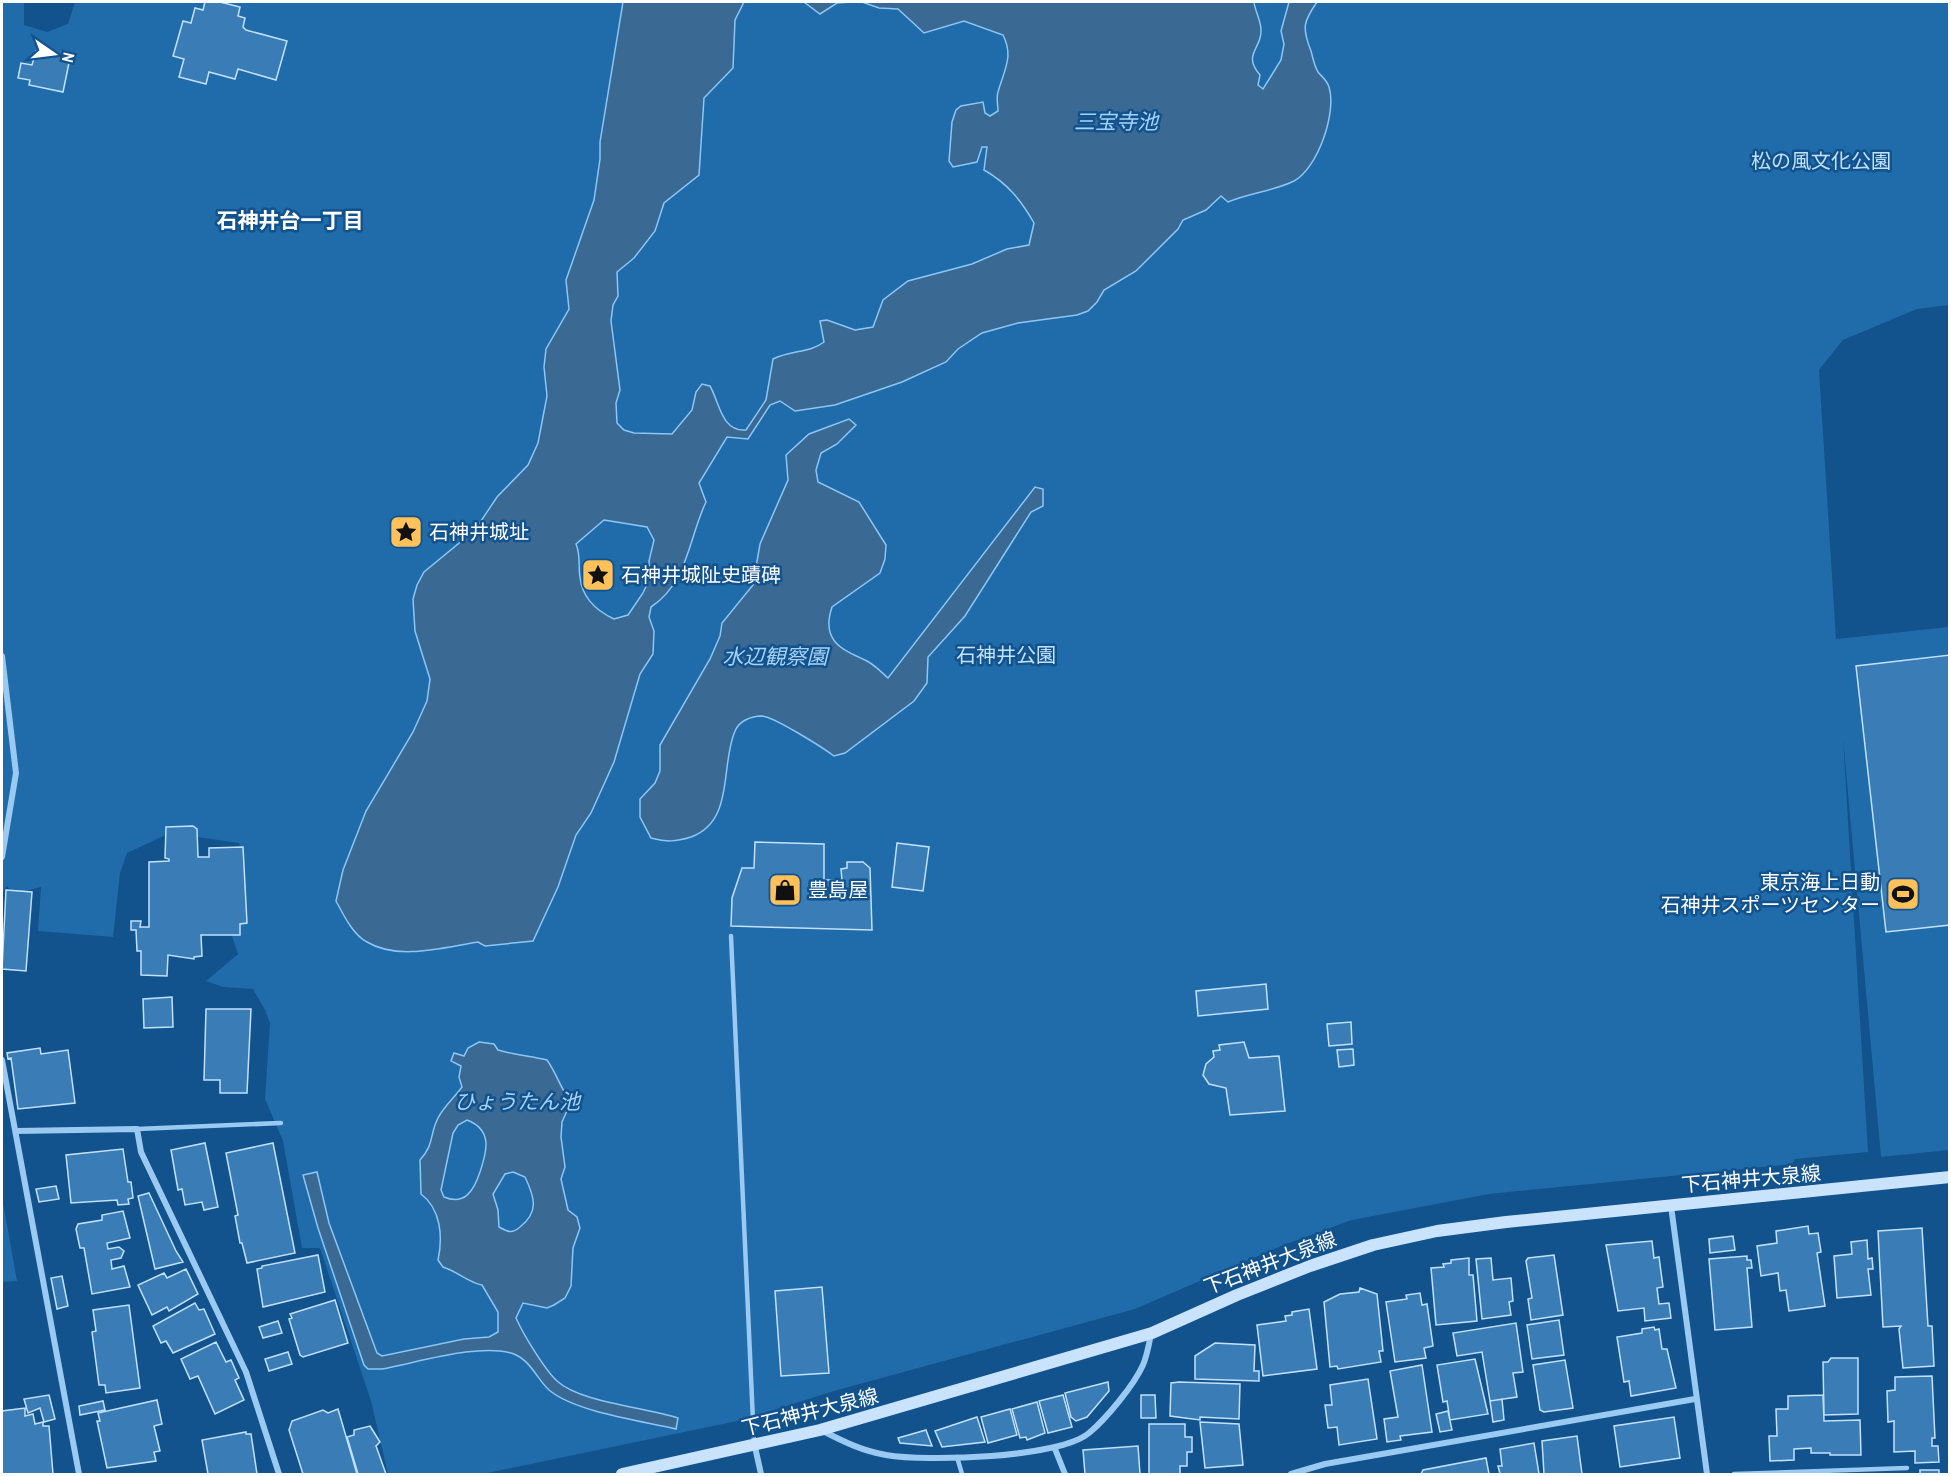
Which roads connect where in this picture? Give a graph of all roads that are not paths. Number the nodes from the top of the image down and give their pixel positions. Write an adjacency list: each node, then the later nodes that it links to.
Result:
1 (2, 656): 2 (street)
2 (2, 857)
3 (731, 936): 13 (lane)
4 (2, 1060): 7 (street)
5 (281, 1123): 6 (lane)
6 (137, 1129): 7 (street); 18 (street)
7 (16, 1131): 17 (street)
8 (1950, 1177): 9 (main road, 下石神井大泉線)
9 (1671, 1206): 10 (main road, 下石神井大泉線); 11 (street)
10 (1152, 1333): 12 (main road, 下石神井大泉線); 14 (street)
11 (1695, 1399): 23 (street); 24 (street)
12 (820, 1430): 13 (main road, 下石神井大泉線); 15 (street)
13 (755, 1446): 19 (main road, 下石神井大泉線); 20 (street)
14 (1055, 1449): 15 (street); 22 (street)
15 (957, 1457): 21 (lane)
16 (1906, 1468): 25 (lane)
17 (79, 1474)
18 (279, 1474)
19 (622, 1474)
20 (761, 1474)
21 (962, 1474)
22 (1065, 1474)
23 (1291, 1474)
24 (1707, 1474)
25 (1734, 1474)

